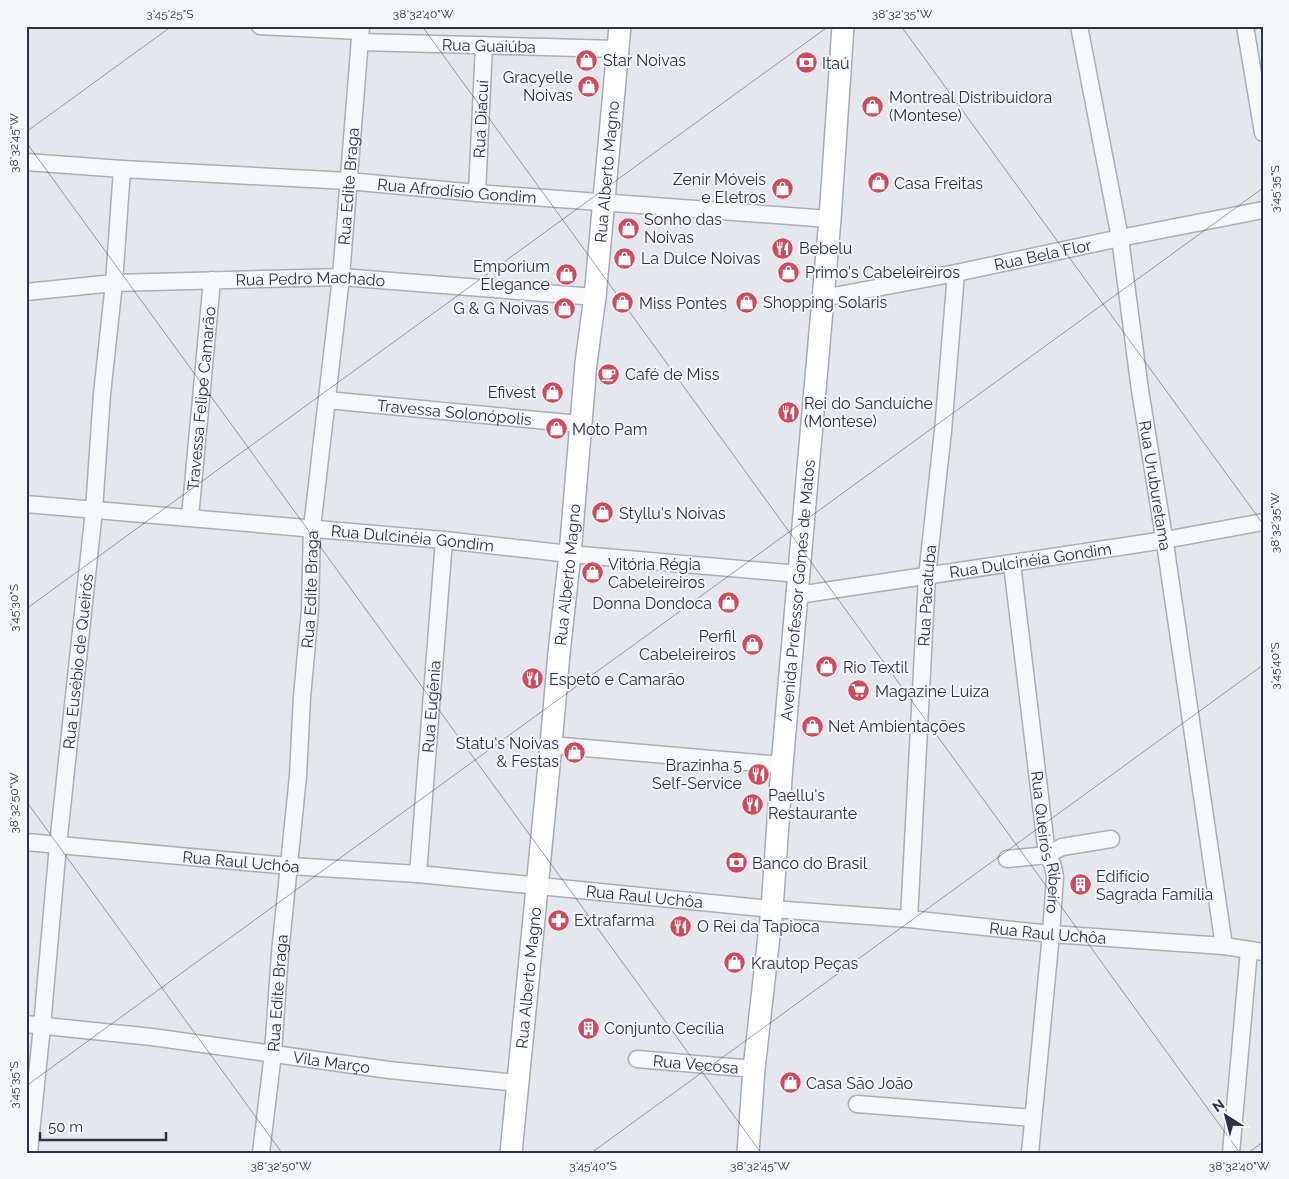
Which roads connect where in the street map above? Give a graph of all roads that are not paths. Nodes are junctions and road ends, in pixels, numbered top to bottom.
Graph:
1 (260, 26) edge
2 (620, 26) edge
3 (843, 26) edge
4 (1079, 26) edge
5 (1245, 26) edge
6 (360, 33) edge
7 (484, 45) junction
8 (617, 49) junction
9 (1263, 133) edge
10 (26, 162) edge
11 (122, 169) junction
12 (348, 181) junction
13 (477, 193) junction
14 (603, 203) junction
15 (1263, 210) edge
16 (830, 219) junction
17 (1120, 238) junction
18 (956, 273) junction
19 (341, 276) junction
20 (212, 280) junction
21 (114, 283) junction
22 (26, 292) edge
23 (595, 297) junction
24 (823, 298) junction
25 (327, 400) junction
26 (580, 424) junction
27 (26, 504) edge
28 (94, 510) junction
29 (190, 517) junction
30 (1263, 522) edge
31 (312, 528) junction
32 (444, 540) junction
33 (1165, 540) junction
34 (570, 554) junction
35 (1012, 564) junction
36 (799, 574) junction
37 (928, 576) junction
38 (798, 595) junction
39 (552, 745) junction
40 (782, 765) junction
41 (1111, 839) dead end
42 (26, 842) edge
43 (58, 845) junction
44 (1047, 855) junction
45 (1007, 859) dead end
46 (290, 866) junction
47 (418, 874) junction
48 (538, 886) junction
49 (772, 909) junction
50 (909, 919) junction
51 (1051, 934) junction
52 (1224, 946) junction
53 (1256, 951) edge
54 (34, 1025) edge
55 (273, 1053) junction
56 (637, 1059) dead end
57 (754, 1069) junction
58 (518, 1083) junction
59 (857, 1104) dead end
60 (1032, 1118) junction
61 (29, 1153) edge
62 (261, 1153) edge
63 (511, 1153) edge
64 (748, 1153) edge
65 (1030, 1153) edge
66 (1231, 1153) edge

1 - 6 street, Rua Guaiúba
2 - 8 main road, Rua Alberto Magno
3 - 16 main road, Avenida Professor Gomes de Matos
4 - 17 street, Rua Uruburetama
5 - 9 street
6 - 7 street, Rua Guaiúba
6 - 12 street, Rua Edite Braga
7 - 8 street, Rua Guaiúba
7 - 13 street, Rua Diacuí
8 - 14 main road, Rua Alberto Magno
10 - 11 street, Rua Afrodísio Gondim
11 - 12 street, Rua Afrodísio Gondim
11 - 21 street, Rua Eusébio de Queirós
12 - 13 street, Rua Afrodísio Gondim
12 - 19 street, Rua Edite Braga
13 - 14 street, Rua Afrodísio Gondim
14 - 16 street, Rua Afrodísio Gondim
14 - 23 main road, Rua Alberto Magno
15 - 17 street, Rua Bela Flor
16 - 24 main road, Avenida Professor Gomes de Matos
17 - 18 street, Rua Bela Flor
17 - 33 street, Rua Uruburetama
18 - 24 street, Rua Bela Flor
18 - 37 street, Rua Pacatuba
19 - 20 street, Rua Pedro Machado
19 - 23 street, Rua Pedro Machado
19 - 25 street, Rua Edite Braga
20 - 21 street, Rua Pedro Machado
20 - 29 street, Travessa Felipe Camarão
21 - 22 street, Rua Pedro Machado
21 - 28 street, Rua Eusébio de Queirós
23 - 26 main road, Rua Alberto Magno
24 - 36 main road, Avenida Professor Gomes de Matos
25 - 26 street, Travessa Solonópolis
25 - 31 street, Rua Edite Braga
26 - 34 main road, Rua Alberto Magno
27 - 28 street, Rua Dulcinéia Gondim
28 - 29 street, Rua Dulcinéia Gondim
28 - 43 street, Rua Eusébio de Queirós
29 - 31 street, Rua Dulcinéia Gondim
30 - 33 street, Rua Dulcinéia Gondim
31 - 32 street, Rua Dulcinéia Gondim
31 - 46 street, Rua Edite Braga
32 - 34 street, Rua Dulcinéia Gondim
32 - 47 street, Rua Eugênia
33 - 35 street, Rua Dulcinéia Gondim
33 - 52 street, Rua Uruburetama
34 - 36 street, Rua Dulcinéia Gondim
34 - 39 main road, Rua Alberto Magno
35 - 37 street, Rua Dulcinéia Gondim
35 - 44 street, Rua Queirós Ribeiro
36 - 38 main road, Avenida Professor Gomes de Matos
37 - 38 street, Rua Dulcinéia Gondim
37 - 50 street, Rua Pacatuba
38 - 40 main road, Avenida Professor Gomes de Matos
39 - 40 street
39 - 48 main road, Rua Alberto Magno
40 - 49 main road, Avenida Professor Gomes de Matos
41 - 44 street
42 - 43 street, Rua Raul Uchôa
43 - 46 street, Rua Raul Uchôa
43 - 54 street, Rua Eusébio de Queirós
44 - 45 street
44 - 51 street, Rua Queirós Ribeiro
46 - 47 street, Rua Raul Uchôa
46 - 55 street, Rua Edite Braga
47 - 48 street, Rua Raul Uchôa
48 - 49 street, Rua Raul Uchôa
48 - 58 main road, Rua Alberto Magno
49 - 50 street, Rua Raul Uchôa
49 - 57 main road, Avenida Professor Gomes de Matos
50 - 51 street, Rua Raul Uchôa
51 - 52 street, Rua Raul Uchôa
51 - 60 street, Rua Queirós Ribeiro
52 - 53 street, Rua Raul Uchôa
53 - 66 street
54 - 55 street, Vila Março
54 - 61 street, Rua Eusébio de Queirós
55 - 58 street, Vila Março
55 - 62 street, Rua Edite Braga
56 - 57 street, Rua Vecosa
57 - 64 main road, Avenida Professor Gomes de Matos
58 - 63 main road, Rua Alberto Magno
59 - 60 street
60 - 65 street, Rua Queirós Ribeiro

